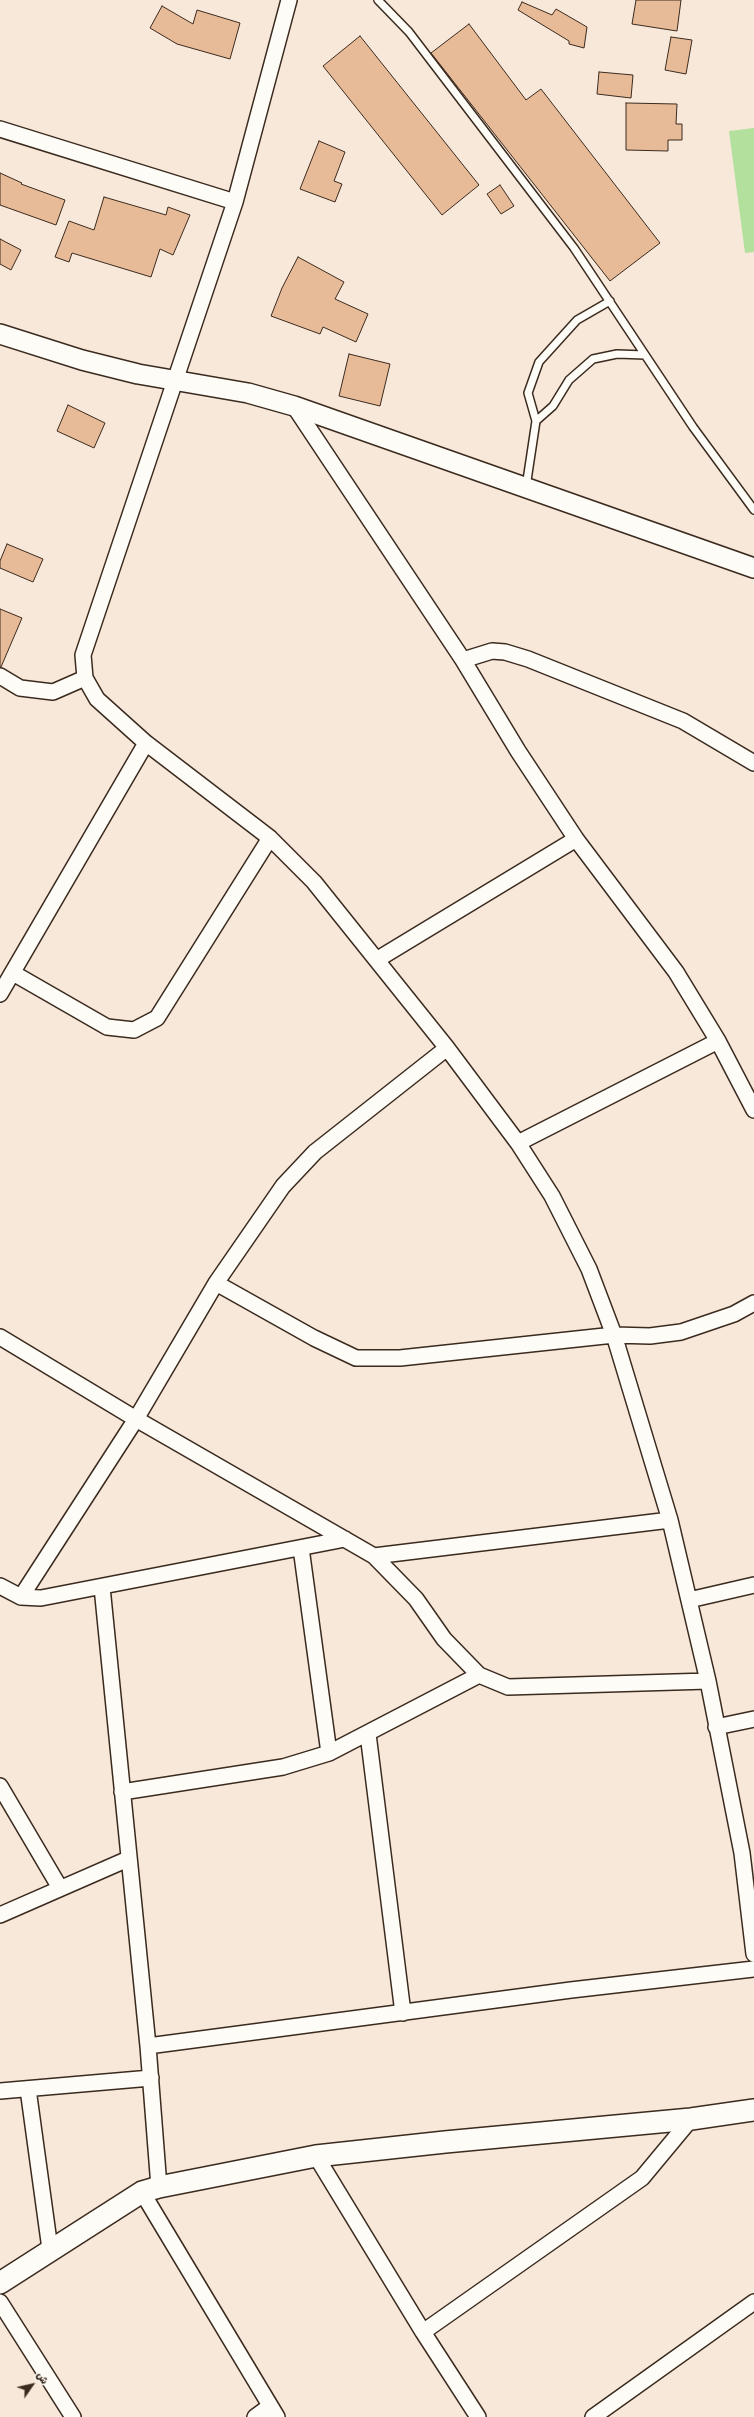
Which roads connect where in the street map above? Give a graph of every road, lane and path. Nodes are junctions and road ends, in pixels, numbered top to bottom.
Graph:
1 (289, 0) edge
2 (378, 0) edge
3 (0, 129) edge
4 (235, 202) junction
5 (610, 301) junction
6 (0, 334) edge
7 (645, 355) junction
8 (174, 382) junction
9 (294, 406) junction
10 (536, 421) junction
11 (526, 489) junction
12 (754, 510) edge
13 (754, 568) edge
14 (463, 660) junction
15 (0, 676) edge
16 (85, 678) junction
17 (146, 743) junction
18 (754, 762) edge
19 (270, 838) junction
20 (576, 839) junction
21 (378, 959) junction
22 (13, 973) junction
23 (0, 994) edge
24 (718, 1041) junction
25 (447, 1048) junction
26 (754, 1110) edge
27 (518, 1143) junction
28 (216, 1283) junction
29 (754, 1303) edge
30 (614, 1335) junction
31 (0, 1337) edge
32 (136, 1419) junction
33 (670, 1520) junction
34 (345, 1539) junction
35 (300, 1548) junction
36 (374, 1556) junction
37 (754, 1585) edge
38 (0, 1586) edge
39 (102, 1587) junction
40 (21, 1597) junction
41 (688, 1600) junction
42 (479, 1675) junction
43 (708, 1681) junction
44 (754, 1719) edge
45 (716, 1727) junction
46 (368, 1734) junction
47 (329, 1753) junction
48 (0, 1786) edge
49 (122, 1792) junction
50 (748, 1853) edge
51 (128, 1859) junction
52 (60, 1888) junction
53 (0, 1915) edge
54 (754, 1954) edge
55 (754, 1969) edge
56 (403, 2013) junction
57 (148, 2046) junction
58 (151, 2078) junction
59 (28, 2089) junction
60 (0, 2091) edge
61 (754, 2110) edge
62 (691, 2119) junction
63 (316, 2156) junction
64 (150, 2189) junction
65 (50, 2249) junction
66 (0, 2282) edge
67 (0, 2302) edge
68 (754, 2302) edge
69 (423, 2332) junction
70 (273, 2412) edge
71 (73, 2417) edge
72 (255, 2417) edge
73 (478, 2417) edge
74 (593, 2417) edge

1 - 4 street
2 - 5 lane
3 - 4 street
4 - 8 street
5 - 7 lane
5 - 10 lane
6 - 8 street
7 - 10 lane
7 - 12 lane
8 - 9 street
8 - 16 street
9 - 11 street
9 - 14 street
10 - 11 lane
11 - 13 street
14 - 18 street
14 - 20 street
15 - 16 street
16 - 17 street
17 - 19 street
17 - 22 street
19 - 21 street
19 - 22 street
20 - 21 street
20 - 24 street
21 - 25 street
22 - 23 street
24 - 26 street
24 - 27 street
25 - 27 street
25 - 28 street
27 - 30 street
28 - 30 street
28 - 32 street
29 - 30 street
30 - 33 street
31 - 32 street
32 - 34 street
32 - 40 street
33 - 36 street
33 - 41 street
34 - 35 street
34 - 36 street
35 - 39 street
35 - 47 street
36 - 42 street
37 - 41 street
38 - 40 street
39 - 40 street
39 - 49 street
41 - 43 street
42 - 43 street
42 - 46 street
43 - 45 street
44 - 45 street
45 - 50 street
46 - 47 street
46 - 56 street
47 - 49 street
48 - 52 street
49 - 51 street
50 - 54 street
51 - 52 street
51 - 57 street
52 - 53 street
55 - 56 street
56 - 57 street
57 - 58 street
58 - 59 street
58 - 64 street
59 - 60 street
59 - 65 street
61 - 62 main road
62 - 63 main road
62 - 69 street
63 - 64 main road
63 - 69 street
64 - 65 main road
64 - 70 street
65 - 66 main road
67 - 71 street
68 - 74 street
69 - 73 street
70 - 72 street

